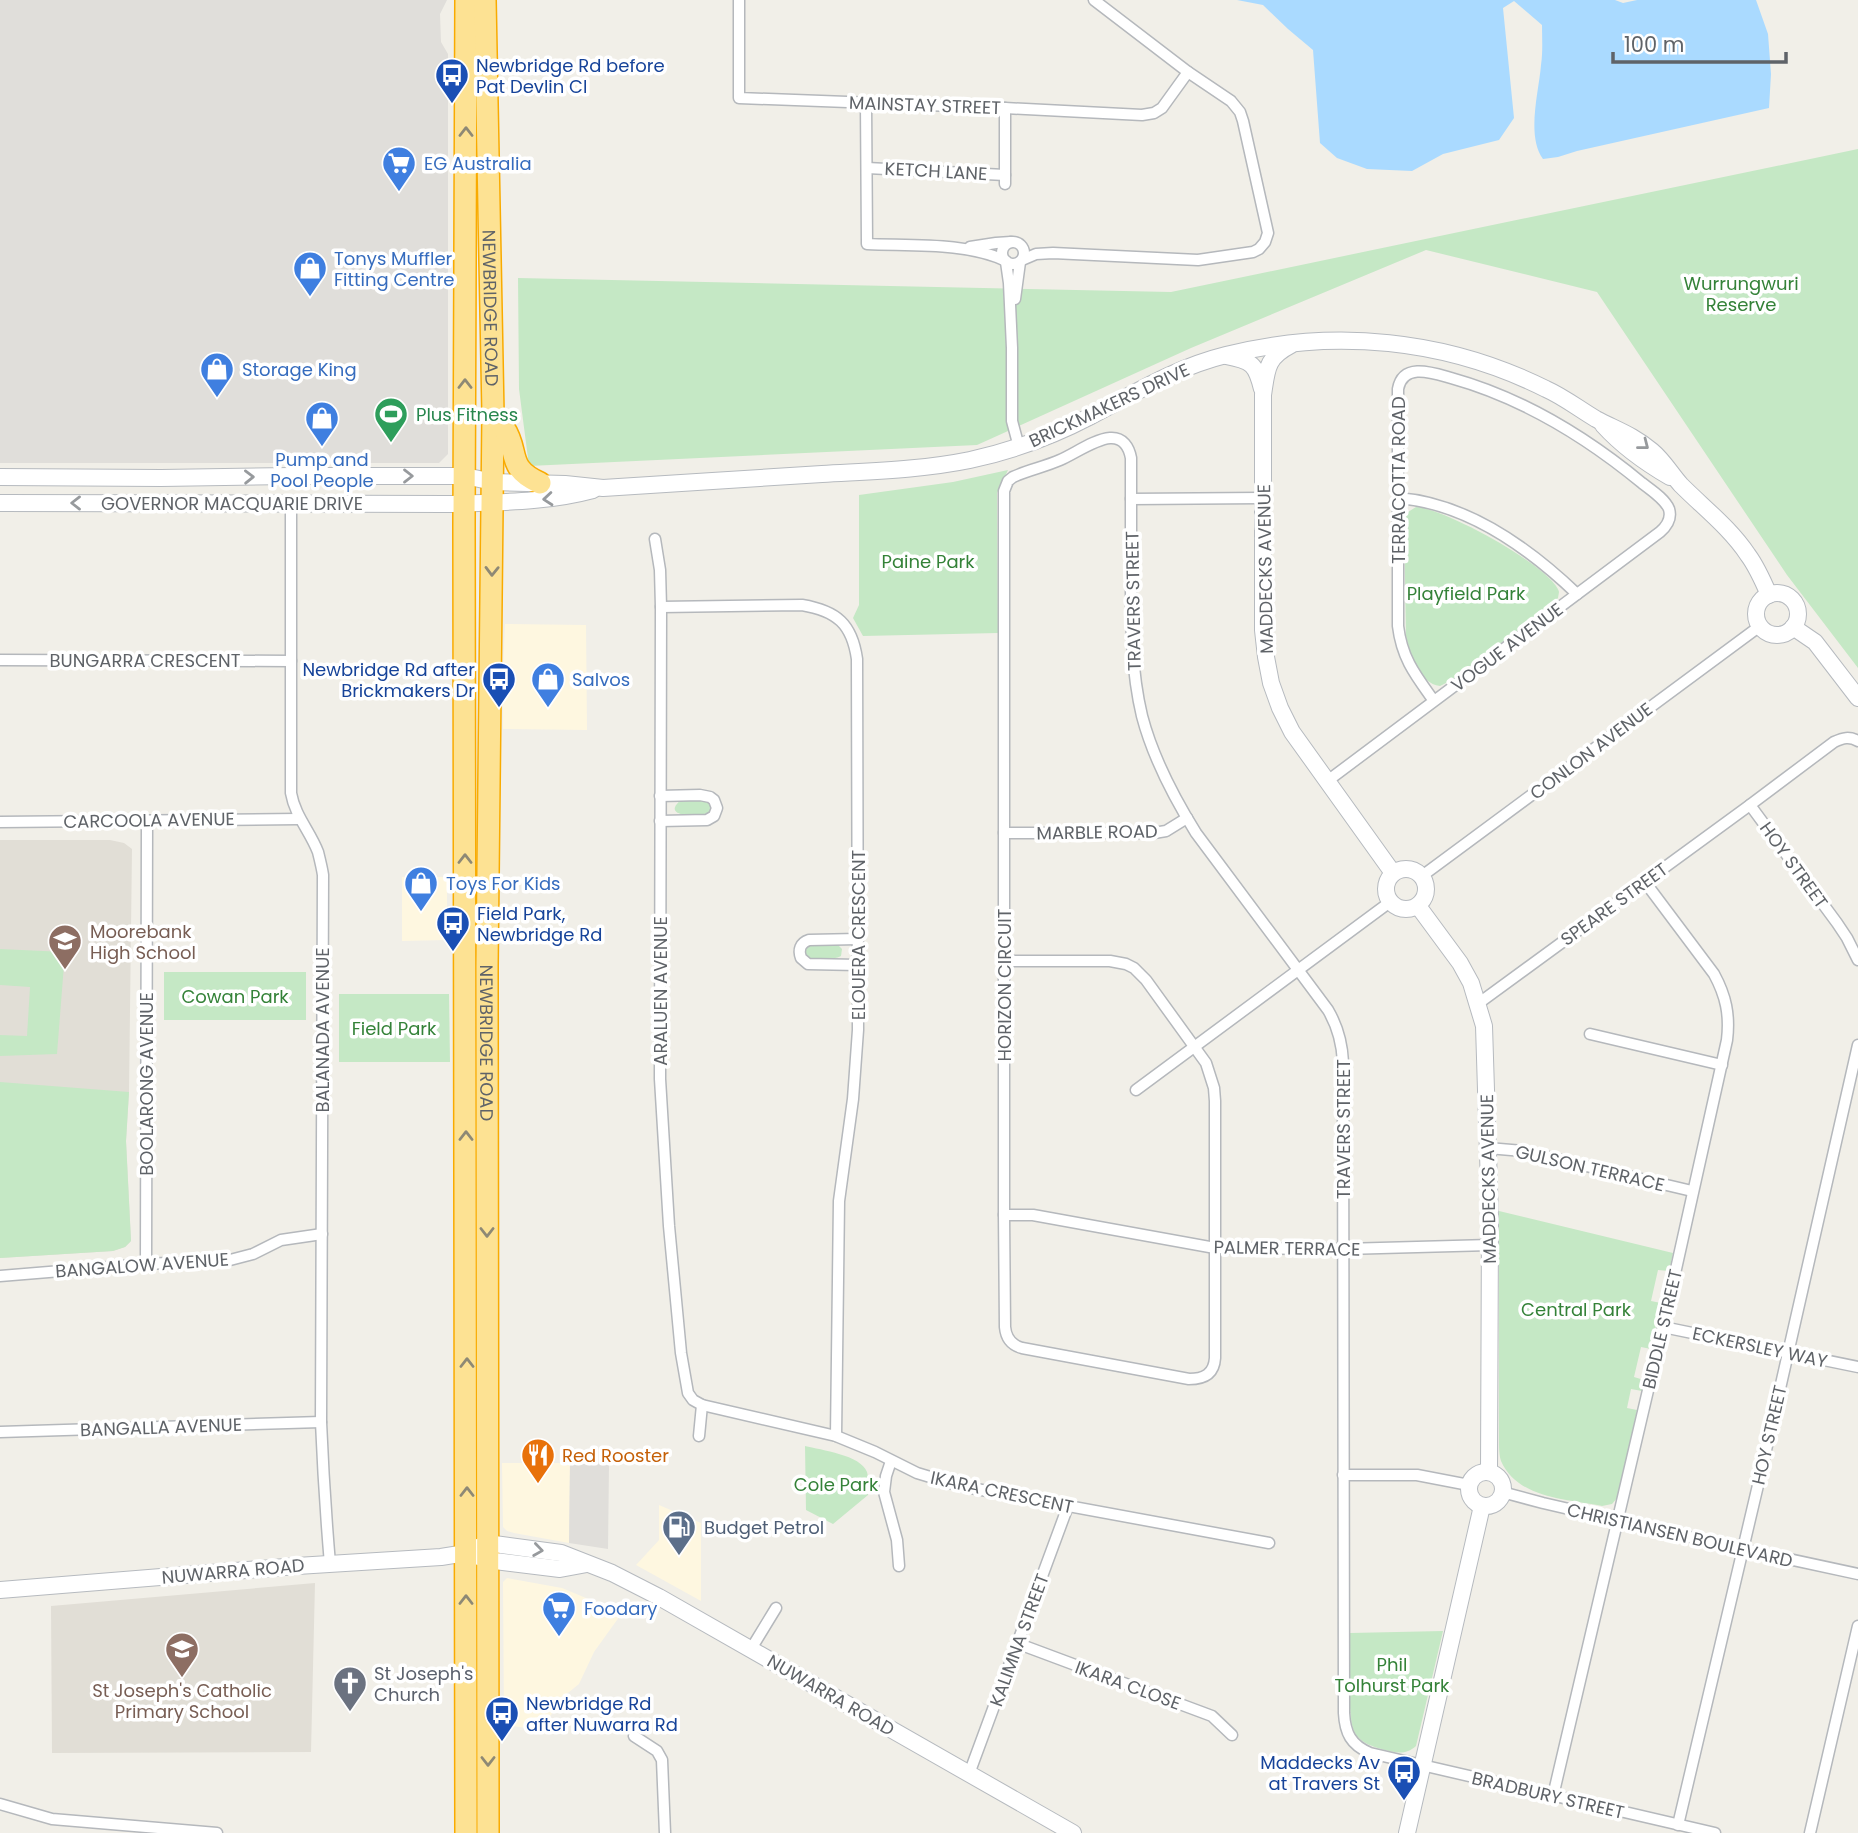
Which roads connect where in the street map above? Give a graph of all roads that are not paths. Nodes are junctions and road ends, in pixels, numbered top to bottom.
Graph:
1 (466, 0) edge
2 (485, 0) edge
3 (739, 0) edge
4 (1094, 0) edge
5 (1188, 72) junction
6 (866, 103) junction
7 (1005, 108) junction
8 (867, 168) junction
9 (1016, 244) junction
10 (964, 248) junction
11 (1054, 253) junction
12 (1006, 263) junction
13 (1021, 263) junction
14 (1296, 342) junction
15 (1012, 348) junction
16 (1224, 355) junction
17 (1263, 395) junction
18 (493, 415) junction
19 (1019, 447) junction
20 (465, 476) junction
21 (0, 477) edge
22 (540, 483) junction
23 (603, 488) junction
24 (493, 492) junction
25 (1262, 498) junction
26 (1398, 498) junction
27 (1132, 499) junction
28 (0, 503) edge
29 (291, 503) junction
30 (464, 503) junction
31 (1666, 503) joint
32 (655, 539) dead end
33 (1577, 594) junction
34 (1769, 595) junction
35 (661, 607) junction
36 (1760, 625) junction
37 (1793, 627) junction
38 (0, 660) edge
39 (291, 661) junction
40 (1858, 698) edge
41 (1434, 701) junction
42 (1855, 739) edge
43 (1326, 782) junction
44 (660, 796) junction
45 (1749, 805) junction
46 (1187, 818) junction
47 (299, 819) junction
48 (147, 821) junction
49 (660, 821) junction
50 (0, 822) edge
51 (1004, 833) junction
52 (1393, 873) junction
53 (1422, 876) junction
54 (1645, 882) junction
55 (1390, 902) junction
56 (1418, 906) junction
57 (858, 939) junction
58 (1858, 960) edge
59 (1004, 961) junction
60 (858, 965) junction
61 (1297, 970) junction
62 (1479, 1003) junction
63 (1590, 1034) dead end
64 (1858, 1045) edge
65 (1195, 1046) junction
66 (1722, 1065) junction
67 (1136, 1090) dead end
68 (1488, 1148) junction
69 (1692, 1191) junction
70 (1004, 1215) junction
71 (322, 1234) junction
72 (1490, 1245) junction
73 (1215, 1248) junction
74 (1344, 1249) junction
75 (146, 1264) junction
76 (0, 1276) edge
77 (1663, 1327) junction
78 (1788, 1354) junction
79 (1858, 1367) edge
80 (702, 1405) junction
81 (321, 1422) junction
82 (0, 1432) edge
83 (699, 1436) dead end
84 (836, 1436) junction
85 (891, 1461) junction
86 (1489, 1472) junction
87 (1343, 1475) junction
88 (1469, 1485) junction
89 (1502, 1492) junction
90 (1068, 1506) junction
91 (1482, 1506) junction
92 (1618, 1520) junction
93 (1269, 1543) dead end
94 (1742, 1549) junction
95 (487, 1552) junction
96 (466, 1553) junction
97 (330, 1564) junction
98 (899, 1566) dead end
99 (1858, 1574) edge
100 (0, 1590) edge
101 (776, 1608) dead end
102 (1858, 1626) edge
103 (1018, 1644) junction
104 (751, 1649) junction
105 (1232, 1735) dead end
106 (634, 1736) dead end
107 (1422, 1765) junction
108 (970, 1774) junction
109 (1553, 1796) junction
110 (0, 1804) edge
111 (1678, 1825) junction
112 (217, 1833) edge
113 (466, 1833) edge
114 (488, 1833) edge
115 (665, 1833) edge
116 (1073, 1833) edge
117 (1407, 1833) edge
118 (1715, 1833) edge
119 (1810, 1833) edge

20 -> 1 highway, NEWBRIDGE ROAD
2 - 18 highway, NEWBRIDGE ROAD
3 - 6 street, MAINSTAY STREET
4 - 5 street
5 - 7 street, MAINSTAY STREET
5 - 11 street
6 - 7 street, MAINSTAY STREET
6 - 8 street
7 - 8 street, KETCH LANE
8 - 10 street
9 - 10 street
9 - 11 street
9 - 12 street
9 - 13 street
10 - 12 street
11 - 13 street
12 - 13 street
12 - 15 street
13 - 15 street
14 - 16 street, BRICKMAKERS DRIVE
14 - 17 street, MADDECKS AVENUE
14 - 34 street, BRICKMAKERS DRIVE
15 - 19 street
16 - 17 street, MADDECKS AVENUE
16 - 19 street, BRICKMAKERS DRIVE
17 - 25 street, MADDECKS AVENUE
18 - 22 highway
18 - 24 highway, NEWBRIDGE ROAD
19 - 23 street, BRICKMAKERS DRIVE
21 -> 20 street, GOVERNOR MACQUARIE DRIVE
20 - 24 street, GOVERNOR MACQUARIE DRIVE
20 - 30 highway, NEWBRIDGE ROAD
22 - 23 street, BRICKMAKERS DRIVE
22 - 24 street, BRICKMAKERS DRIVE
23 -> 24 street, BRICKMAKERS DRIVE
24 - 30 street, BRICKMAKERS DRIVE
24 -> 95 highway, NEWBRIDGE ROAD
25 - 27 street
25 - 43 street, MADDECKS AVENUE
26 - 31 street, TERRACOTTA ROAD
26 - 33 street
26 - 41 street, TERRACOTTA ROAD
27 - 46 street, TRAVERS STREET
27 - 51 street, HORIZON CIRCUIT
29 -> 28 street, GOVERNOR MACQUARIE DRIVE
29 - 30 street, GOVERNOR MACQUARIE DRIVE
29 - 39 street, BALANADA AVENUE
96 -> 30 highway, NEWBRIDGE ROAD
31 - 33 street, VOGUE AVENUE
32 - 35 street, ARALUEN AVENUE
33 - 41 street, VOGUE AVENUE
34 - 36 street
34 - 37 street
35 - 44 street, ARALUEN AVENUE
35 - 57 street, ELOUERA CRESCENT
36 - 37 street
36 - 53 street, CONLON AVENUE
37 - 40 street
38 - 39 street, BUNGARRA CRESCENT
39 - 47 street, BALANADA AVENUE
41 - 43 street, VOGUE AVENUE
42 - 45 street, HOY STREET
43 - 52 street, MADDECKS AVENUE
44 - 49 street, ARALUEN AVENUE
44 - 49 street
45 - 54 street, SPEARE STREET
45 - 58 street, HOY STREET
46 - 51 street, MARBLE ROAD
46 - 61 street, TRAVERS STREET
47 - 48 street, CARCOOLA AVENUE
47 - 71 street, BALANADA AVENUE
48 - 50 street, CARCOOLA AVENUE
48 - 75 street, BOOLARONG AVENUE
49 - 80 street, ARALUEN AVENUE
51 - 59 street, HORIZON CIRCUIT
52 - 53 street
52 - 55 street
53 - 56 street
54 - 62 street, SPEARE STREET
54 - 66 street, BIDDLE STREET
55 - 56 street
55 - 61 street
56 - 62 street, MADDECKS AVENUE
57 - 60 street, ELOUERA CRESCENT
57 - 60 street
59 - 65 street
59 - 70 street, HORIZON CIRCUIT
60 - 84 street, ELOUERA CRESCENT
61 - 65 street
61 - 74 street, TRAVERS STREET
62 - 68 street, MADDECKS AVENUE
63 - 66 street
64 - 78 street, HOY STREET
65 - 67 street
65 - 73 street
66 - 69 street, BIDDLE STREET
68 - 69 street, GULSON TERRACE
68 - 72 street, MADDECKS AVENUE
69 - 77 street, BIDDLE STREET
70 - 73 street, PALMER TERRACE
70 - 73 street, HORIZON CIRCUIT
71 - 75 street, BANGALOW AVENUE
71 - 81 street, BALANADA AVENUE
72 - 74 street, PALMER TERRACE
72 - 86 street, MADDECKS AVENUE
73 - 74 street, PALMER TERRACE
74 - 87 street, TRAVERS STREET
75 - 76 street, BANGALOW AVENUE
77 - 78 street, ECKERSLEY WAY
77 - 92 street, BIDDLE STREET
78 - 79 street, ECKERSLEY WAY
78 - 94 street, HOY STREET
80 - 83 street
80 - 84 street, IKARA CRESCENT
81 - 82 street, BANGALLA AVENUE
81 - 97 street, BALANADA AVENUE
84 - 85 street, IKARA CRESCENT
85 - 90 street, IKARA CRESCENT
85 - 98 street
86 - 88 street
86 - 89 street
87 - 88 street
87 - 107 street, TRAVERS STREET
88 - 91 street
89 - 91 street
89 - 92 street, CHRISTIANSEN BOULEVARD
90 - 93 street, IKARA CRESCENT
90 - 103 street, KALIMNA STREET
91 - 107 street
92 - 94 street, CHRISTIANSEN BOULEVARD
92 - 109 street, BIDDLE STREET
94 - 99 street, CHRISTIANSEN BOULEVARD
94 - 111 street, HOY STREET
95 - 96 street, NUWARRA ROAD
95 - 104 street, NUWARRA ROAD
95 -> 114 highway, NEWBRIDGE ROAD
96 - 97 street, NUWARRA ROAD
113 -> 96 highway, NEWBRIDGE ROAD
97 - 100 street, NUWARRA ROAD
101 - 104 street
102 - 119 street
103 - 105 street, IKARA CLOSE
103 - 108 street, KALIMNA STREET
104 - 108 street, NUWARRA ROAD
106 - 115 street
107 - 109 street, BRADBURY STREET
107 - 117 street
108 - 116 street, NUWARRA ROAD
109 - 111 street, BRADBURY STREET
110 - 112 street
111 - 118 street, BRADBURY STREET

